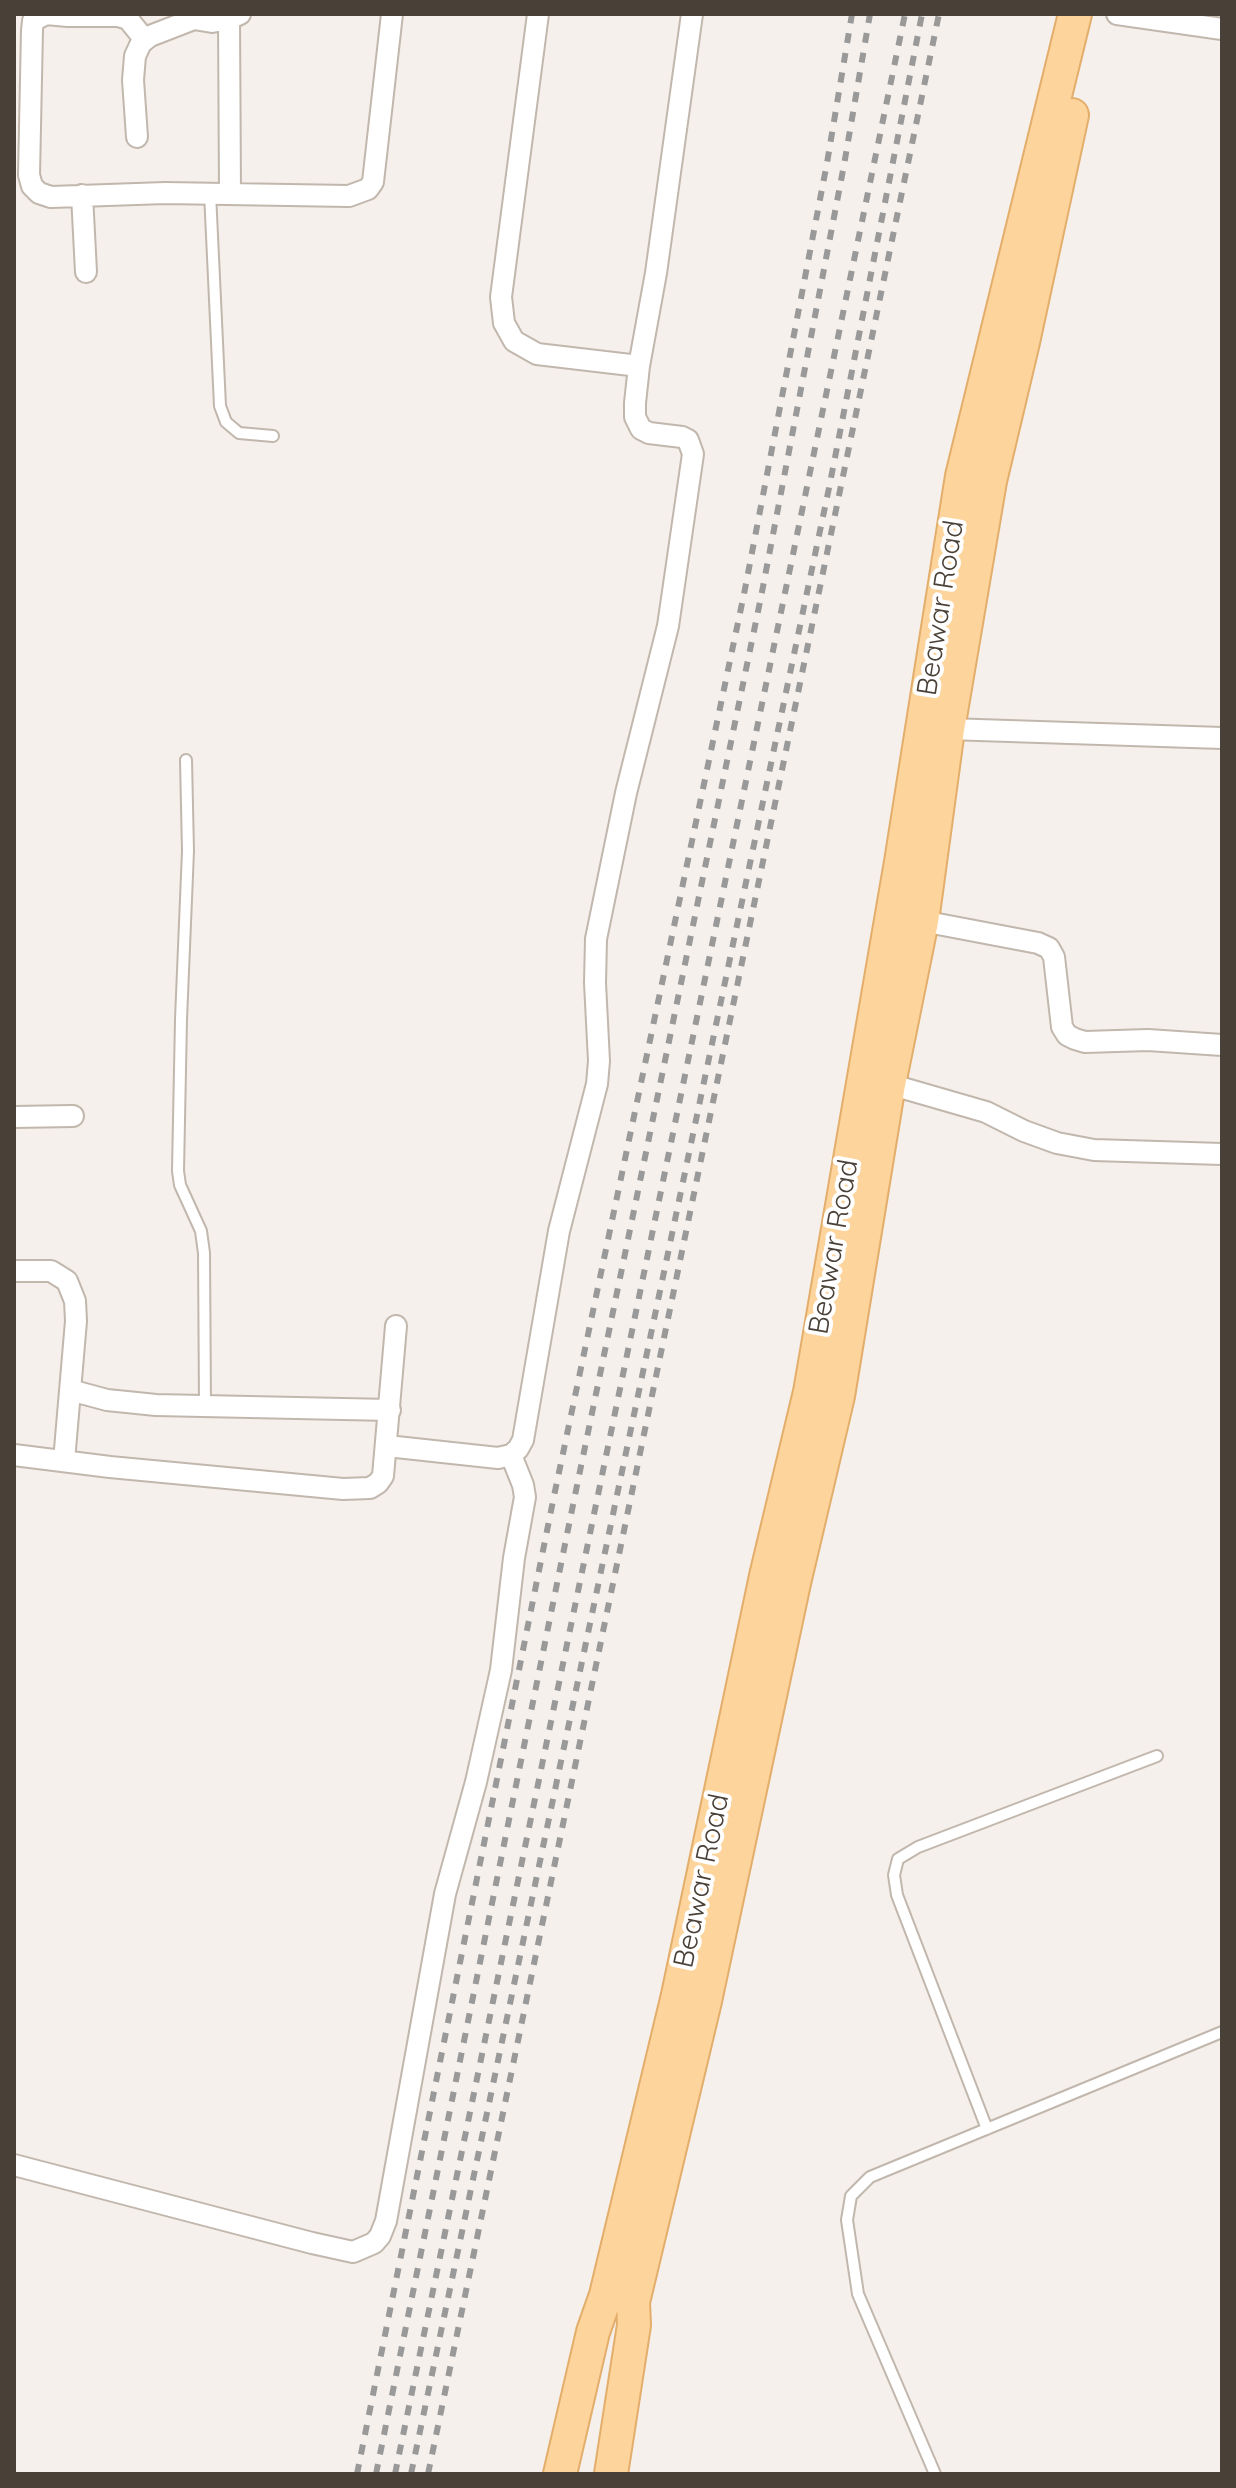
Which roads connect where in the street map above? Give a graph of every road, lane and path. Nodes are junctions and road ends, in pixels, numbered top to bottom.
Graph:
1 (392, 14) edge
2 (538, 14) edge
3 (692, 14) edge
4 (1075, 14) edge
5 (1094, 14) edge
6 (1117, 14) edge
7 (68, 15) edge
8 (194, 16) edge
9 (235, 17) edge
10 (1222, 29) edge
11 (145, 40) junction
12 (22, 135) edge
13 (137, 137) dead end
14 (220, 193) junction
15 (82, 195) junction
16 (86, 272) dead end
17 (639, 366) junction
18 (273, 436) dead end
19 (948, 729) junction
20 (1222, 738) edge
21 (186, 760) dead end
22 (922, 921) junction
23 (1222, 1045) edge
24 (889, 1084) junction
25 (73, 1116) dead end
26 (14, 1117) edge
27 (1222, 1154) edge
28 (14, 1271) edge
29 (396, 1326) dead end
30 (70, 1390) junction
31 (205, 1407) junction
32 (390, 1410) junction
33 (387, 1446) junction
34 (14, 1455) edge
35 (511, 1455) junction
36 (64, 1461) junction
37 (1157, 1756) dead end
38 (1222, 2032) edge
39 (987, 2129) junction
40 (14, 2165) edge
41 (560, 2474) edge
42 (611, 2474) edge
43 (935, 2474) edge

1 - 14 street
2 - 17 street
3 - 17 street
4 - 41 main road, Beawar Road
5 - 19 main road, Beawar Road
6 - 10 street
7 - 11 street
7 - 12 street
8 - 9 street
8 - 11 street
9 - 14 street
11 - 13 street
12 - 15 street
14 - 15 street
14 - 18 lane
15 - 16 street
17 - 35 street
19 - 20 street
19 - 22 main road, Beawar Road
21 - 31 lane
22 - 23 street
22 - 24 main road, Beawar Road
24 - 27 street
24 - 42 main road, Beawar Road
25 - 26 street
28 - 30 street
29 - 32 street
30 - 31 street
30 - 36 street
31 - 32 street
32 - 33 street
33 - 35 street
33 - 36 street
34 - 36 street
35 - 40 street
37 - 39 lane
38 - 39 lane
39 - 43 lane

